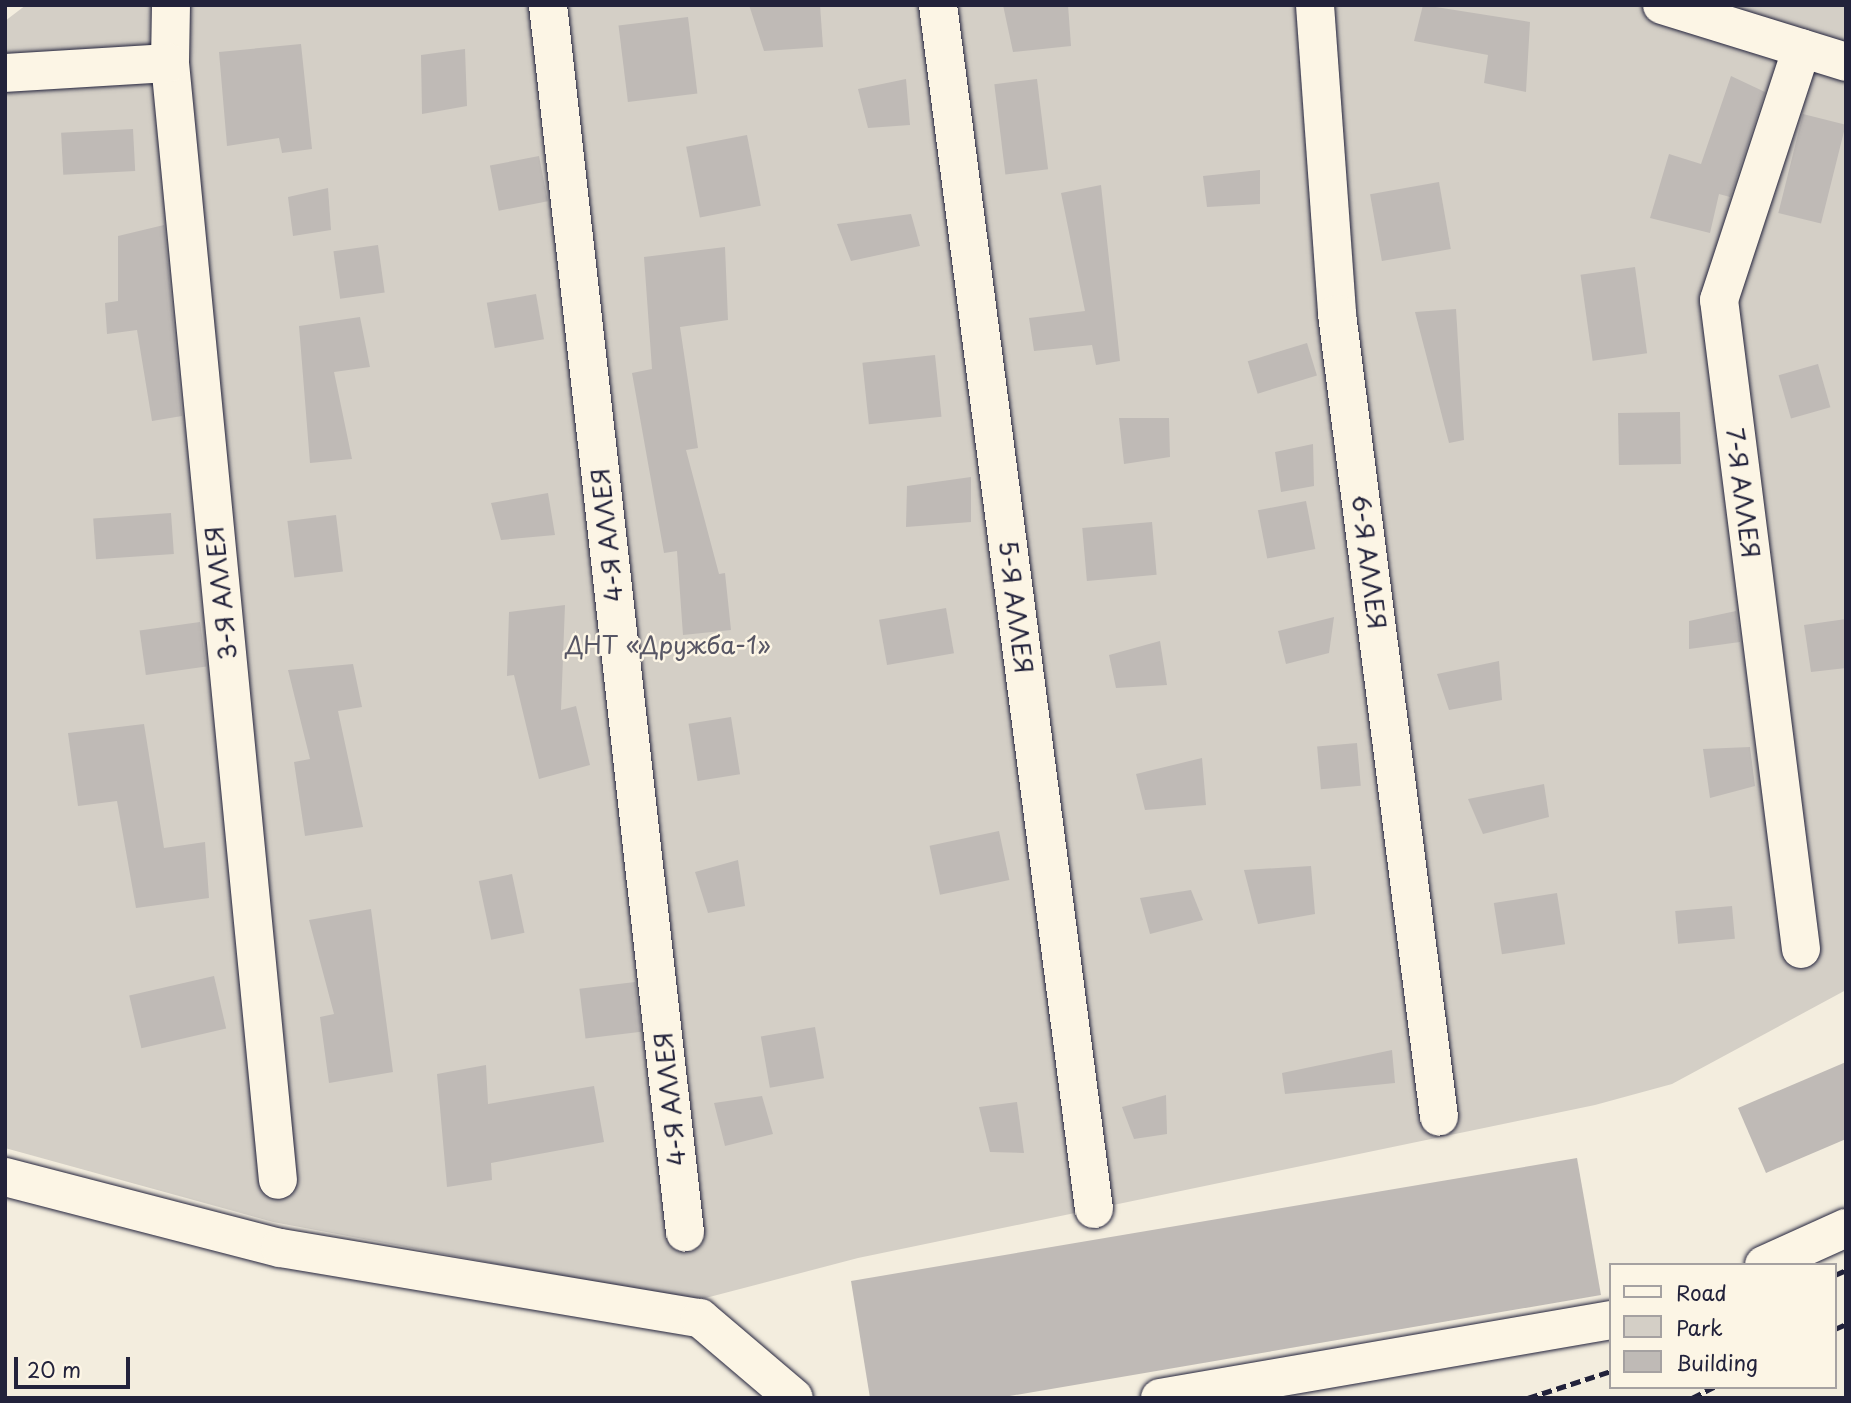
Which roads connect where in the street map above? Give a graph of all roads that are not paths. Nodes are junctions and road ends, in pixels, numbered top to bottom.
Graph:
1 (178, 5) edge
2 (548, 5) edge
3 (938, 5) edge
4 (1315, 5) edge
5 (1662, 5) edge
6 (172, 6) edge
7 (1802, 48) junction
8 (1846, 62) edge
9 (170, 63) junction
10 (5, 73) edge
11 (1801, 949) dead end
12 (1439, 1116) dead end
13 (5, 1177) edge
14 (278, 1180) dead end
15 (1094, 1209) dead end
16 (1846, 1228) edge
17 (685, 1232) dead end
18 (1768, 1263) edge
19 (1610, 1320) edge
20 (794, 1398) edge
21 (1160, 1398) edge

1 - 6 lane
2 - 17 lane, 4-Я АЛЛЕЯ
3 - 15 lane, 5-Я АЛЛЕЯ
4 - 12 lane, 6-Я АЛЛЕЯ
5 - 7 lane
6 - 9 lane, 3-Я АЛЛЕЯ
7 - 8 lane
7 - 11 lane, 7-Я АЛЛЕЯ
9 - 10 lane
9 - 14 lane, 3-Я АЛЛЕЯ
13 - 20 lane
16 - 18 lane
19 - 21 lane

